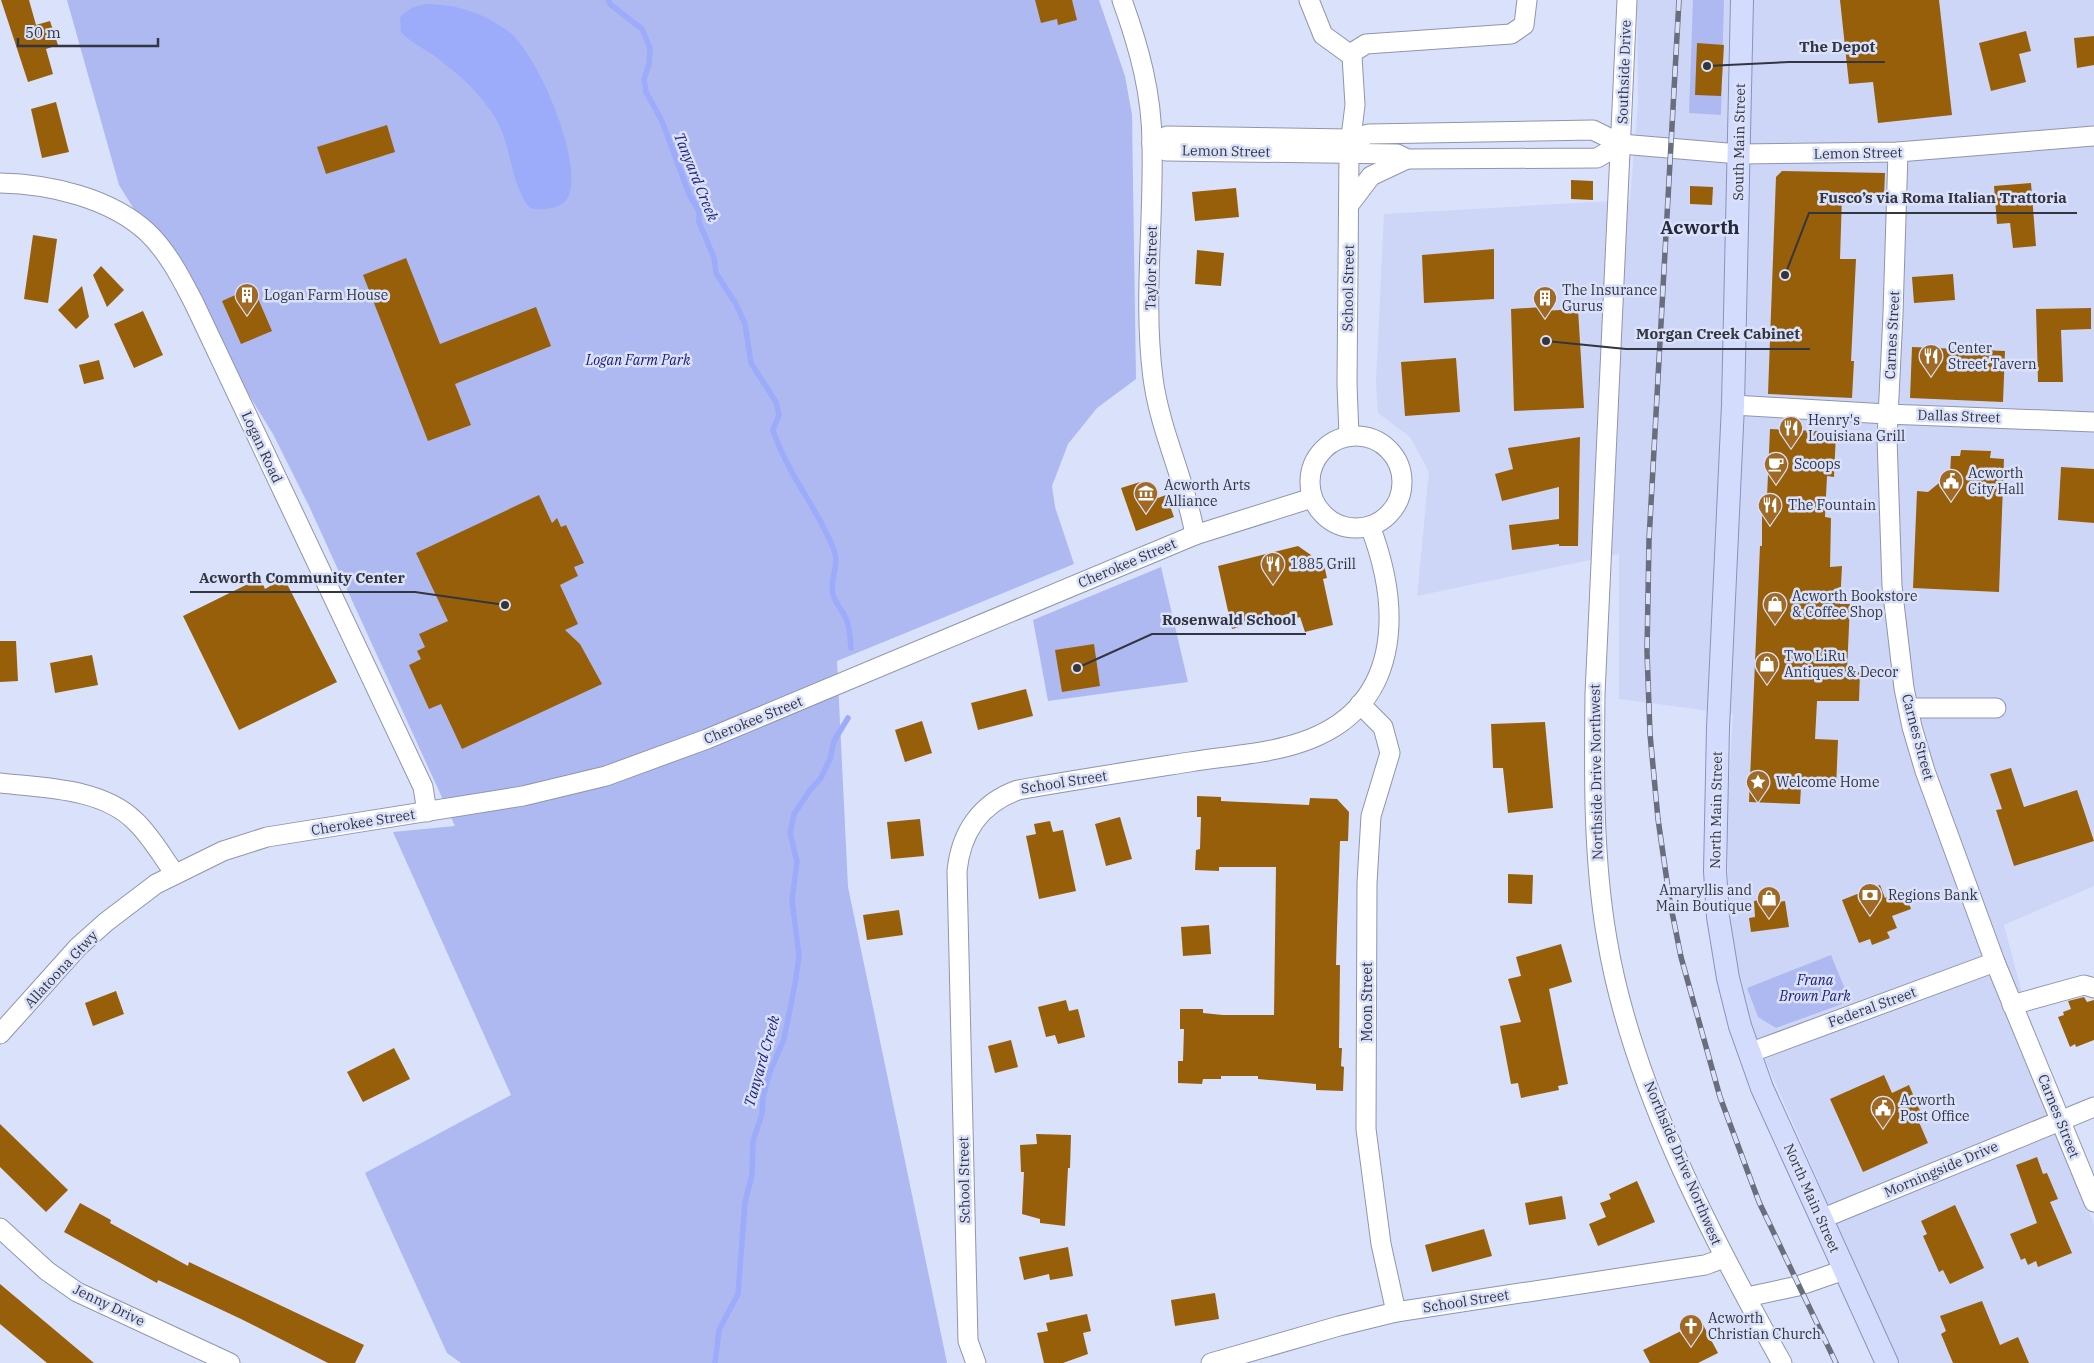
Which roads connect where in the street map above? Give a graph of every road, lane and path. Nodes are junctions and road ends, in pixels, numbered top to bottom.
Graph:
1 (1122, 0) edge
2 (1310, 0) edge
3 (1527, 0) edge
4 (1627, 0) edge
5 (1742, 0) edge
6 (1350, 54) junction
7 (2094, 136) edge
8 (1152, 143) junction
9 (1621, 144) junction
10 (1349, 146) junction
11 (1898, 152) junction
12 (1739, 154) junction
13 (1407, 158) junction
14 (0, 183) edge
15 (1349, 205) junction
16 (1733, 405) junction
17 (1887, 414) junction
18 (2094, 422) edge
19 (1349, 436) junction
20 (1312, 498) junction
21 (1370, 526) junction
22 (1195, 535) junction
23 (1360, 704) junction
24 (1908, 708) junction
25 (1996, 708) dead end
26 (0, 784) edge
27 (427, 812) junction
28 (174, 874) junction
29 (1995, 962) junction
30 (2094, 988) edge
31 (2012, 1005) junction
32 (0, 1034) edge
33 (1749, 1053) junction
34 (2094, 1107) edge
35 (2060, 1119) junction
36 (2094, 1202) edge
37 (1821, 1219) junction
38 (0, 1228) edge
39 (1724, 1258) junction
40 (1844, 1270) junction
41 (1747, 1297) junction
42 (1396, 1312) junction
43 (230, 1363) edge
44 (976, 1363) edge
45 (1211, 1363) edge
46 (1782, 1363) edge
47 (1887, 1363) edge

1 - 8 street, Taylor Street
2 - 6 street
3 - 6 street
4 - 9 street, Southside Drive
5 - 12 main road, South Main Street
6 - 10 street, School Street
7 - 11 street, Lemon Street
8 - 10 street, Lemon Street
8 - 22 street, Taylor Street
9 - 10 street, Lemon Street
9 - 12 street, Lemon Street
9 - 13 street, Lemon Street
9 - 39 street, Northside Drive Northwest
10 - 13 street, Lemon Street
10 - 15 street, School Street
11 - 12 street, Lemon Street
11 - 17 street, Carnes Street
12 - 16 main road, South Main Street
13 - 15 street
14 - 27 street, Logan Road
15 - 19 street, School Street
16 - 17 street, Dallas Street
16 - 33 main road, North Main Street
17 - 18 street, Dallas Street
17 - 24 street, Carnes Street
19 - 20 street
19 - 21 street
20 - 21 street
20 - 22 street, Cherokee Street
21 - 23 street, School Street
22 - 27 street, Cherokee Street
23 - 42 street, Moon Street
23 - 44 street, School Street
24 - 25 street
24 - 29 street, Carnes Street
26 - 28 street
27 - 28 street, Cherokee Street
28 - 32 street, Allatoona Gtwy
29 - 31 street, Carnes Street
29 - 33 street, Federal Street
30 - 31 street
31 - 35 street, Carnes Street
33 - 37 main road, North Main Street
34 - 35 street, Morningside Drive
35 - 36 street, Carnes Street
35 - 37 street, Morningside Drive
37 - 40 main road, North Main Street
38 - 43 street, Jenny Drive
39 - 41 street, Northside Drive Northwest
39 - 42 street, School Street
40 - 41 street
40 - 47 main road, North Main Street
41 - 46 street, Northside Drive Northwest
42 - 45 street, School Street

